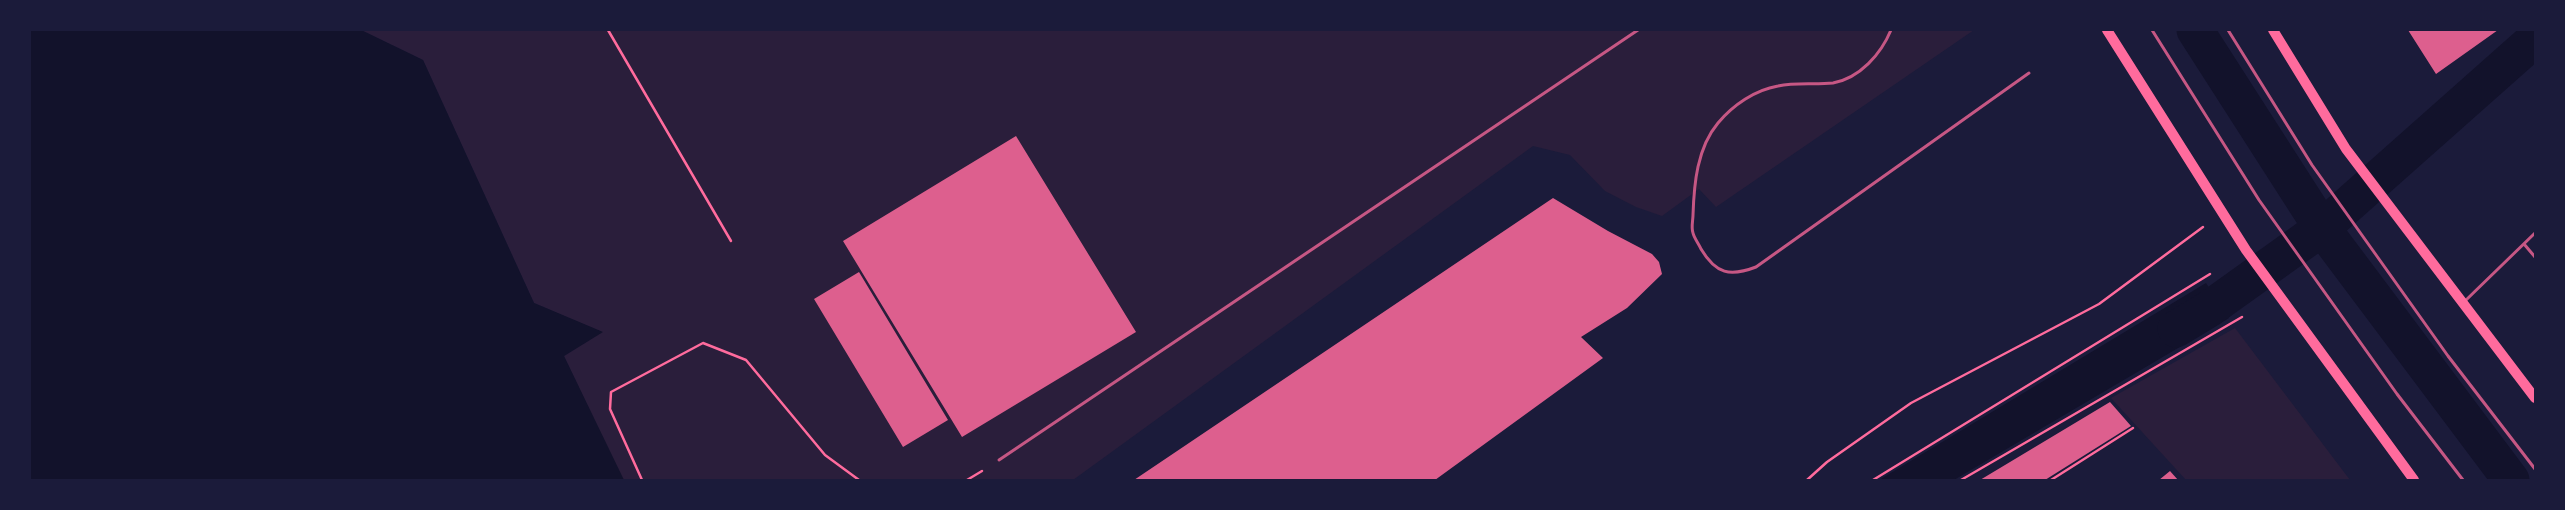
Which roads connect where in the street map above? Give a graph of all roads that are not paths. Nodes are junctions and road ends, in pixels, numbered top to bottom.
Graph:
1 (1638, 30) edge
2 (1891, 30) edge
3 (2107, 30) edge
4 (2152, 30) edge
5 (2228, 30) edge
6 (2273, 30) edge
7 (2029, 73) dead end
8 (2535, 233) edge
9 (2524, 244) junction
10 (2535, 257) edge
11 (2462, 304) junction
12 (2535, 398) edge
13 (999, 460) dead end
14 (2535, 469) edge
15 (2414, 480) edge
16 (2463, 480) edge

1 - 13 lane
2 - 7 lane
3 - 15 main road
4 - 16 lane
5 - 14 lane
6 - 11 main road
8 - 9 lane
9 - 10 lane
9 - 11 lane
11 - 12 main road

